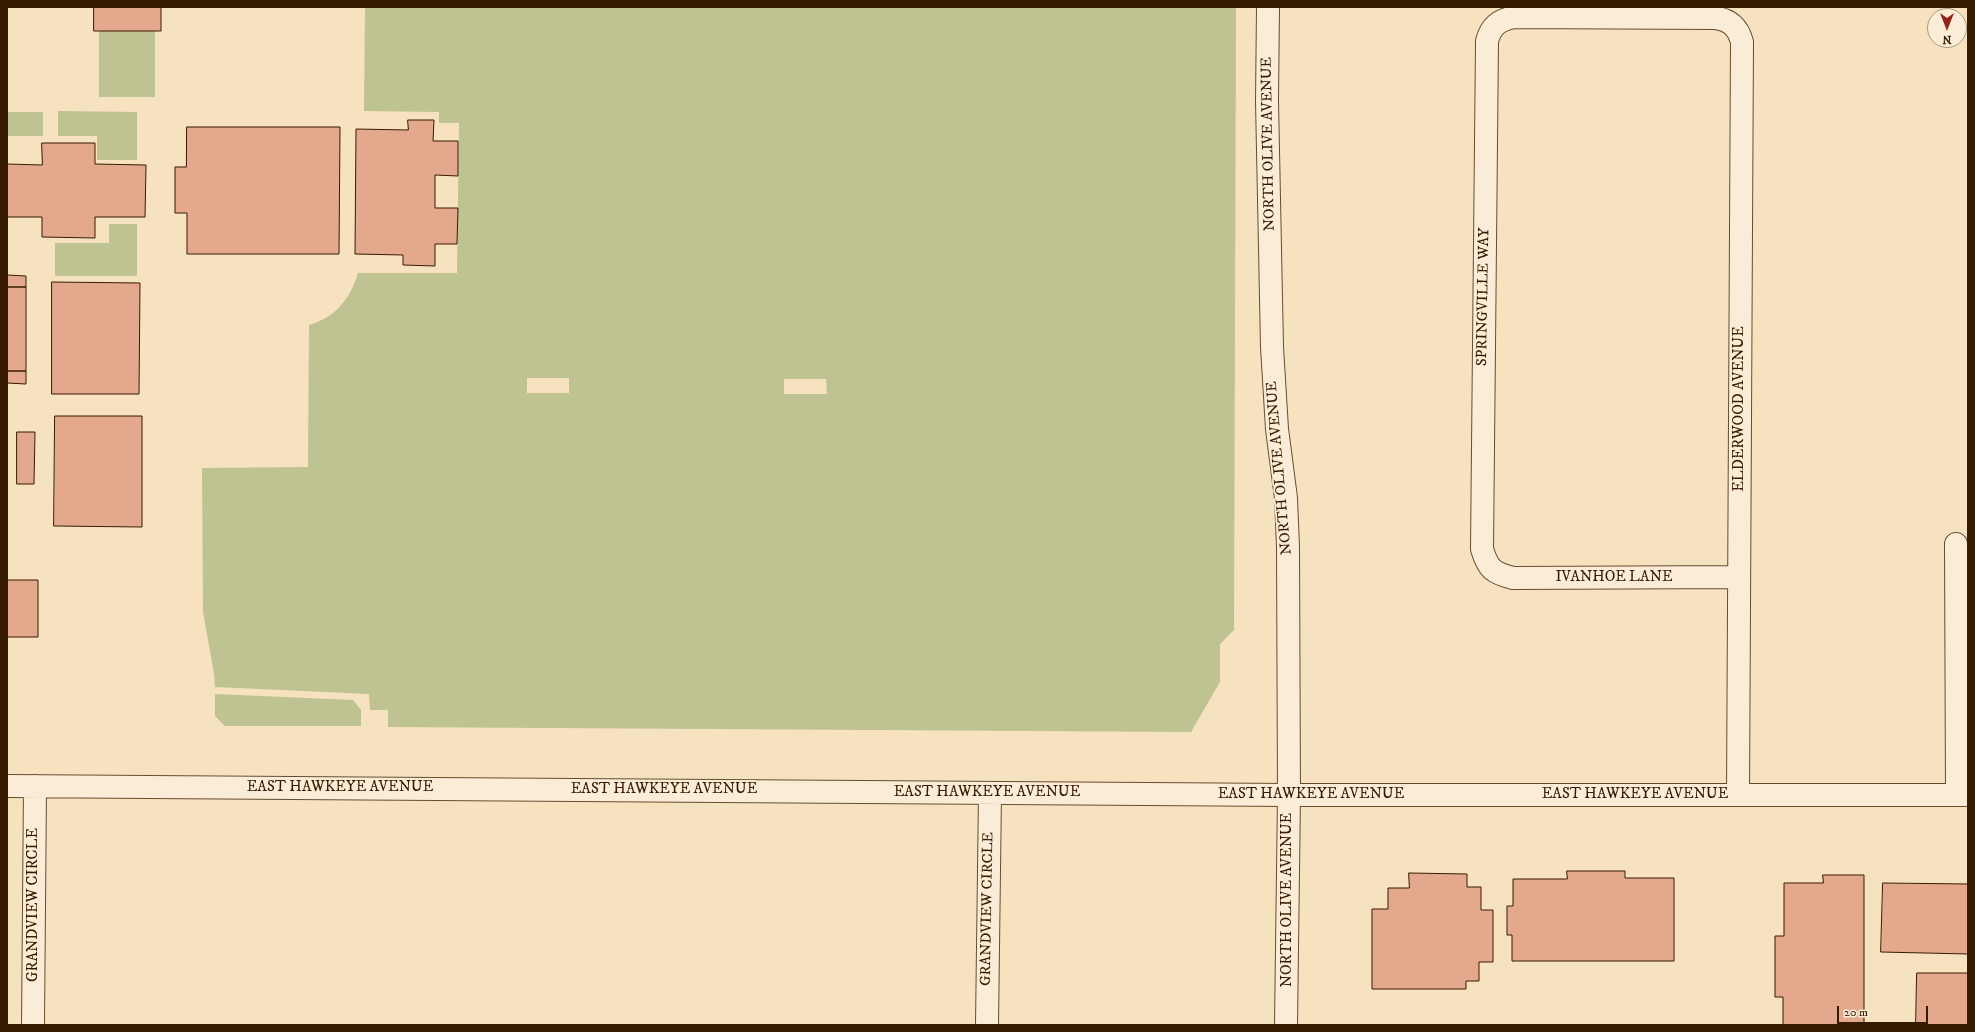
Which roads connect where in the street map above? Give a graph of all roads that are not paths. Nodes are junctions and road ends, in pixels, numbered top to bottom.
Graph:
1 (1268, 7) edge
2 (1495, 24) joint
3 (1956, 544) dead end
4 (1492, 570) joint
5 (1739, 577) junction
6 (7, 786) edge
7 (35, 786) junction
8 (990, 793) junction
9 (1963, 795) edge
10 (1289, 796) junction
11 (1738, 796) junction
12 (33, 1025) edge
13 (987, 1025) edge
14 (1286, 1025) edge

1 - 10 street, NORTH OLIVE AVENUE
2 - 4 street, SPRINGVILLE WAY
2 - 5 street, ELDERWOOD AVENUE
3 - 9 street
4 - 5 street, IVANHOE LANE
5 - 11 street, ELDERWOOD AVENUE
6 - 7 street, EAST HAWKEYE AVENUE
7 - 8 street, EAST HAWKEYE AVENUE
7 - 12 street, GRANDVIEW CIRCLE
8 - 10 street, EAST HAWKEYE AVENUE
8 - 13 street, GRANDVIEW CIRCLE
9 - 11 street, EAST HAWKEYE AVENUE
10 - 11 street, EAST HAWKEYE AVENUE
10 - 14 street, NORTH OLIVE AVENUE

